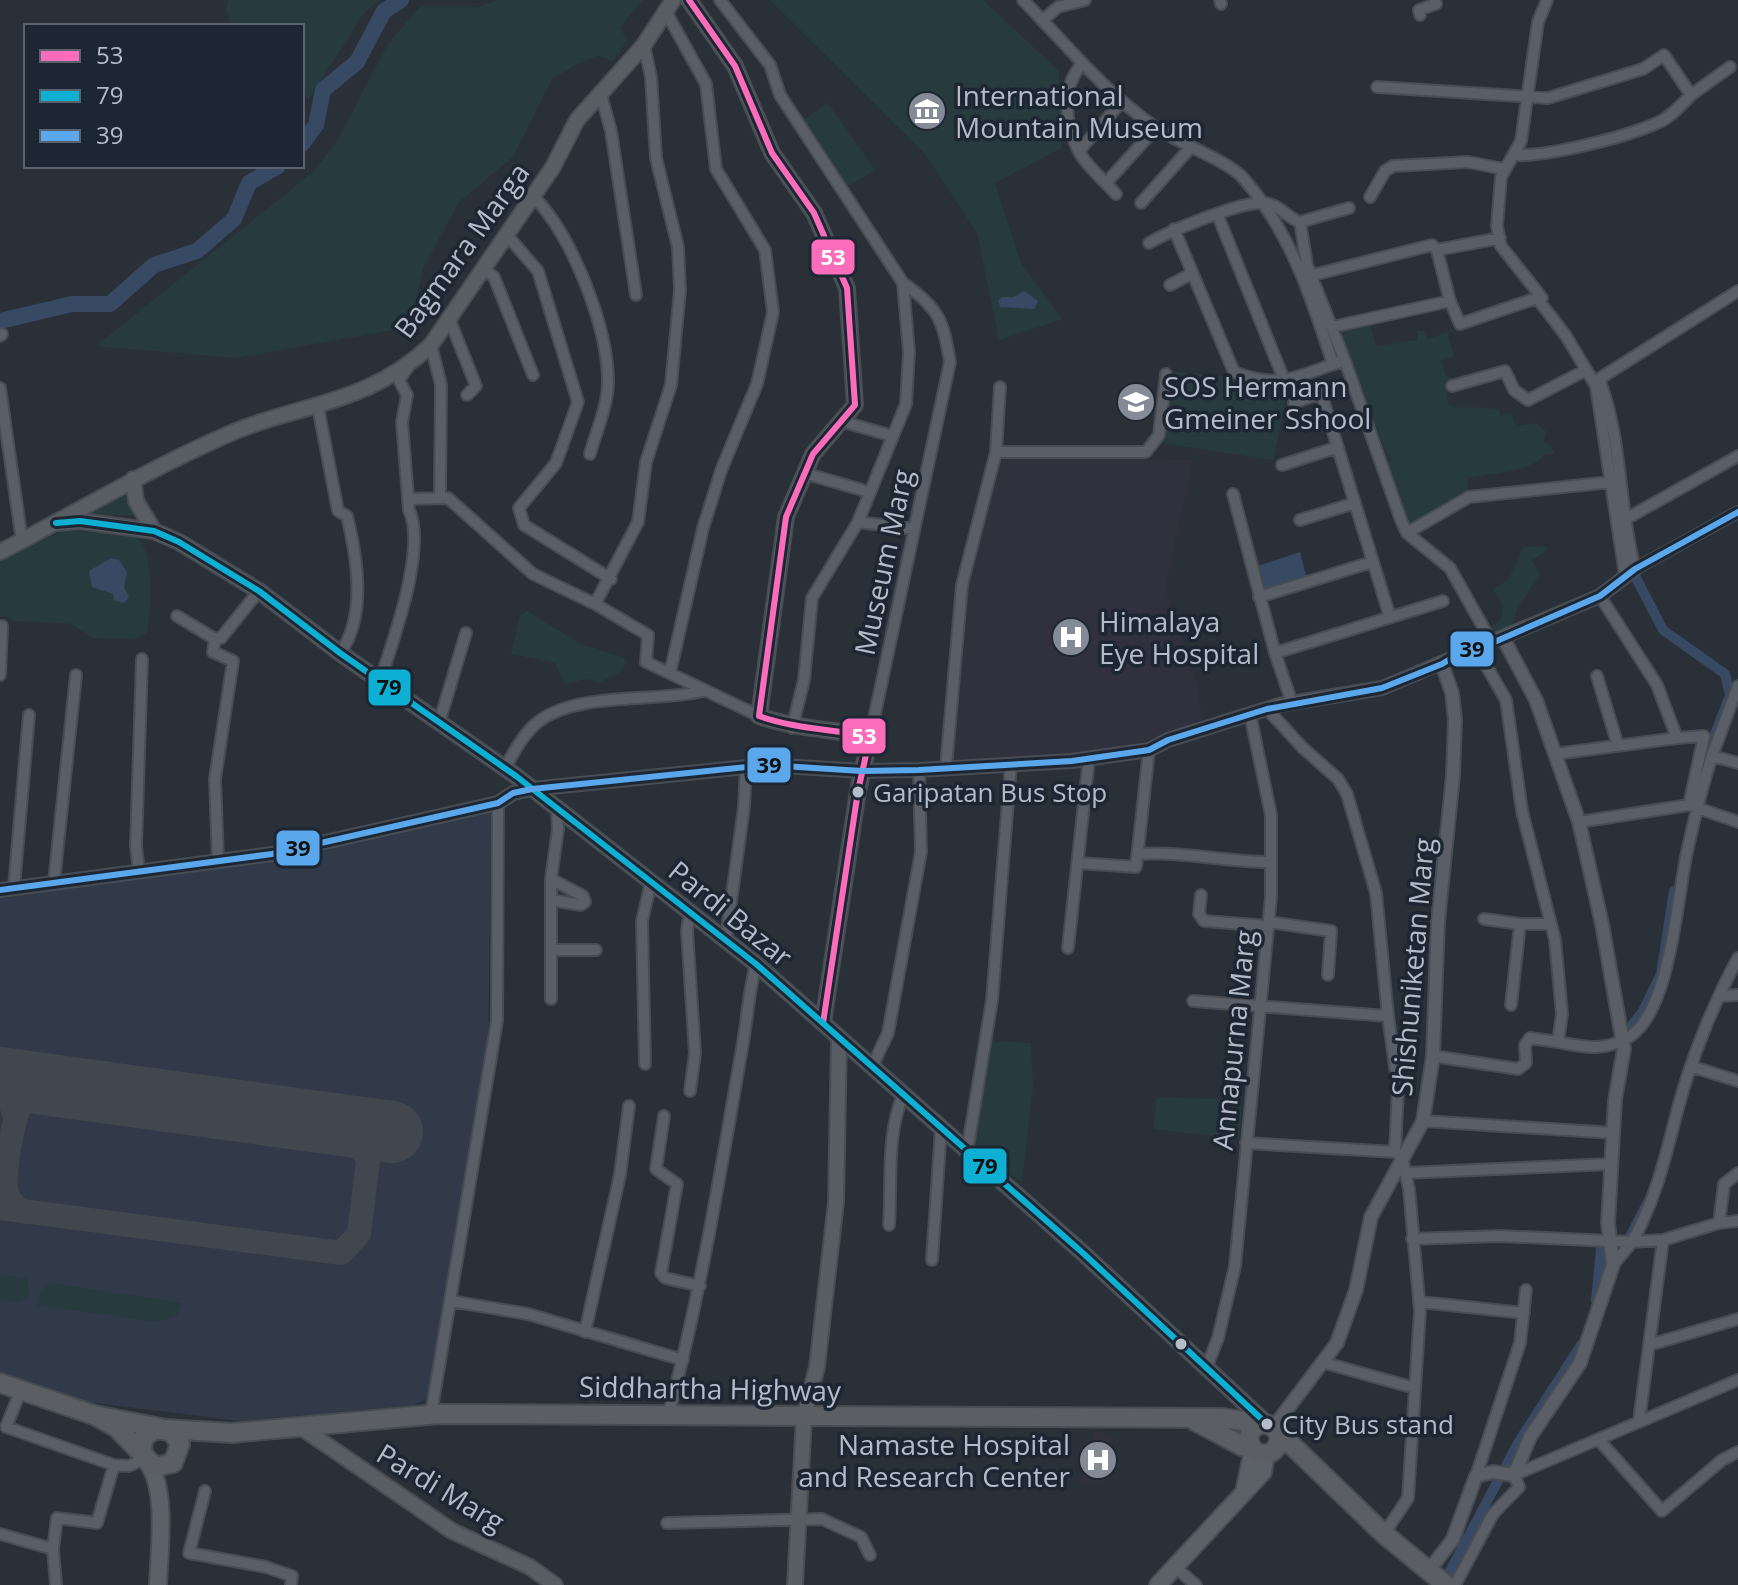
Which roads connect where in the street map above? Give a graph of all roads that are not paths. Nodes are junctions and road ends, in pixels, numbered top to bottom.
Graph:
1 (689, 0) edge
2 (720, 0) edge
3 (1023, 0) edge
4 (1085, 0) edge
5 (1435, 0) edge
6 (1547, 0) edge
7 (669, 5) edge
8 (1420, 15) dead end
9 (1043, 20) junction
10 (644, 45) junction
11 (1081, 65) junction
12 (1730, 67) dead end
13 (1377, 87) dead end
14 (600, 91) junction
15 (1691, 95) junction
16 (1527, 98) junction
17 (1122, 101) junction
18 (1156, 128) junction
19 (1191, 147) junction
20 (1079, 151) junction
21 (1515, 155) junction
22 (1504, 169) junction
23 (1106, 183) junction
24 (1116, 194) dead end
25 (533, 196) junction
26 (1370, 197) dead end
27 (1259, 202) junction
28 (1141, 203) dead end
29 (1349, 208) dead end
30 (1218, 216) junction
31 (1300, 222) junction
32 (1174, 229) junction
33 (506, 234) junction
34 (1500, 238) junction
35 (1149, 243) dead end
36 (1437, 250) junction
37 (483, 268) junction
38 (1191, 274) junction
39 (1313, 275) junction
40 (903, 283) junction
41 (1170, 285) dead end
42 (1738, 291) edge
43 (636, 295) dead end
44 (1450, 301) junction
45 (449, 318) junction
46 (1332, 327) junction
47 (431, 345) junction
48 (1345, 361) junction
49 (1333, 364) junction
50 (409, 365) junction
51 (1586, 370) junction
52 (1166, 374) dead end
53 (533, 375) dead end
54 (1599, 379) junction
55 (1285, 382) junction
56 (1452, 386) dead end
57 (1000, 387) dead end
58 (0, 388) edge
59 (467, 395) dead end
60 (1294, 403) dead end
61 (321, 404) junction
62 (841, 421) junction
63 (892, 436) junction
64 (1338, 447) junction
65 (996, 452) junction
66 (590, 454) dead end
67 (1738, 456) edge
68 (1282, 465) dead end
69 (804, 473) junction
70 (133, 479) junction
71 (1611, 482) junction
72 (869, 492) junction
73 (1233, 494) dead end
74 (440, 497) junction
75 (409, 499) junction
76 (1355, 503) junction
77 (1738, 512) edge
78 (1300, 520) dead end
79 (1624, 520) junction
80 (858, 522) junction
81 (56, 523) junction
82 (914, 529) junction
83 (154, 531) junction
84 (1407, 533) junction
85 (22, 541) junction
86 (0, 552) edge
87 (1372, 562) junction
88 (1630, 572) junction
89 (611, 579) junction
90 (259, 591) junction
91 (1600, 596) junction
92 (1259, 597) junction
93 (1443, 601) dead end
94 (595, 604) junction
95 (177, 616) dead end
96 (1390, 617) junction
97 (2, 626) dead end
98 (466, 633) dead end
99 (215, 639) junction
100 (1497, 641) junction
101 (1475, 646) junction
102 (340, 653) junction
103 (1275, 653) junction
104 (142, 659) dead end
105 (1442, 664) junction
106 (670, 673) junction
107 (0, 675) edge
108 (76, 675) dead end
109 (1597, 676) dead end
110 (380, 681) junction
111 (1738, 686) edge
112 (703, 691) junction
113 (1292, 703) junction
114 (1267, 709) junction
115 (1250, 714) junction
116 (29, 715) dead end
117 (759, 716) junction
118 (439, 723) junction
119 (792, 728) junction
120 (870, 737) junction
121 (1677, 738) junction
122 (1618, 746) junction
123 (1149, 750) junction
124 (1555, 754) junction
125 (1712, 756) junction
126 (1089, 758) junction
127 (1738, 763) edge
128 (1011, 764) junction
129 (746, 766) junction
130 (946, 767) junction
131 (505, 768) junction
132 (919, 770) junction
133 (862, 771) junction
134 (532, 789) junction
135 (498, 803) junction
136 (1694, 806) junction
137 (557, 810) junction
138 (1579, 822) junction
139 (1738, 822) edge
140 (1138, 854) junction
141 (218, 860) junction
142 (1270, 862) junction
143 (1079, 863) junction
144 (139, 871) junction
145 (551, 879) junction
146 (54, 882) junction
147 (651, 882) junction
148 (14, 887) junction
149 (0, 890) edge
150 (1201, 895) dead end
151 (551, 900) junction
152 (690, 912) junction
153 (1484, 919) dead end
154 (1269, 924) junction
155 (1520, 924) junction
156 (1550, 924) junction
157 (726, 938) junction
158 (1068, 948) dead end
159 (551, 950) junction
160 (596, 950) dead end
161 (1737, 960) edge
162 (756, 964) junction
163 (1328, 975) dead end
164 (1738, 995) edge
165 (1721, 996) junction
166 (551, 999) dead end
167 (1193, 1001) dead end
168 (1511, 1005) dead end
169 (1259, 1007) junction
170 (1388, 1016) junction
171 (823, 1023) junction
172 (839, 1037) junction
173 (1620, 1040) junction
174 (1558, 1042) junction
175 (1433, 1056) junction
176 (645, 1064) dead end
177 (872, 1067) junction
178 (1693, 1067) junction
179 (1738, 1081) edge
180 (690, 1091) dead end
181 (903, 1095) junction
182 (629, 1106) dead end
183 (664, 1116) dead end
184 (1423, 1121) junction
185 (941, 1129) junction
186 (1614, 1133) junction
187 (1246, 1143) junction
188 (967, 1152) junction
189 (1398, 1154) junction
190 (1611, 1164) junction
191 (1405, 1173) junction
192 (1738, 1173) edge
193 (1738, 1221) edge
194 (1719, 1223) junction
195 (889, 1225) dead end
196 (1412, 1239) junction
197 (1663, 1240) junction
198 (1632, 1242) junction
199 (1610, 1255) junction
200 (932, 1260) dead end
201 (700, 1286) junction
202 (1526, 1290) dead end
203 (450, 1301) junction
204 (1420, 1302) junction
205 (1524, 1313) junction
206 (1738, 1319) edge
207 (585, 1332) junction
208 (1649, 1345) junction
209 (683, 1360) junction
210 (1325, 1363) junction
211 (1206, 1369) junction
212 (1738, 1380) edge
213 (0, 1383) edge
214 (1415, 1388) junction
215 (21, 1390) junction
216 (431, 1414) junction
217 (94, 1415) junction
218 (668, 1416) junction
219 (804, 1417) junction
220 (1189, 1418) junction
221 (1639, 1421) junction
222 (3, 1426) edge
223 (1269, 1426) junction
224 (302, 1428) junction
225 (163, 1429) junction
226 (232, 1433) junction
227 (1599, 1440) junction
228 (1260, 1451) junction
229 (1738, 1452) edge
230 (144, 1458) junction
231 (174, 1461) junction
232 (114, 1465) junction
233 (1317, 1470) junction
234 (1514, 1474) junction
235 (1476, 1476) junction
236 (205, 1491) dead end
237 (159, 1492) junction
238 (798, 1518) junction
239 (667, 1523) dead end
240 (0, 1534) edge
241 (1384, 1534) junction
242 (53, 1549) junction
243 (870, 1555) dead end
244 (1175, 1567) junction
245 (1432, 1579) edge
246 (56, 1585) edge
247 (158, 1585) edge
248 (291, 1585) edge
249 (555, 1585) edge
250 (795, 1585) edge
251 (1158, 1585) edge
252 (1196, 1585) edge
253 (1455, 1585) edge

1 - 62 main road
2 - 40 street
3 - 9 street
4 - 9 street
5 - 8 street
6 - 16 street
7 - 10 main road, Bagmara Marga
7 - 106 street
9 - 11 street
10 - 14 main road, Bagmara Marga
10 - 89 street
11 - 17 street
11 - 20 street
12 - 15 street
13 - 16 street
14 - 25 main road, Bagmara Marga
14 - 43 street
15 - 16 street
15 - 21 street
16 - 21 street
17 - 18 street
17 - 20 street
18 - 19 street
18 - 23 street
19 - 27 street
19 - 28 street
20 - 23 street
21 - 22 street
22 - 26 street
22 - 34 street
23 - 24 street
25 - 33 main road, Bagmara Marga
25 - 66 street
27 - 30 street
27 - 31 street
27 - 49 street
29 - 31 street
30 - 32 street
30 - 55 street
31 - 39 street
32 - 35 street
32 - 38 street
33 - 37 main road, Bagmara Marga
33 - 89 street
34 - 36 street
34 - 54 street
36 - 39 street
36 - 44 street
37 - 45 main road, Bagmara Marga
37 - 53 street
38 - 41 street
38 - 55 street
39 - 46 street
40 - 63 street
40 - 82 street, Museum Marg
42 - 54 street
44 - 46 street
44 - 51 street
45 - 47 main road, Bagmara Marga
45 - 59 street
46 - 48 street
47 - 50 main road, Bagmara Marga
47 - 74 street
48 - 49 street
48 - 84 street
49 - 55 street
50 - 61 main road, Bagmara Marga
50 - 75 street
51 - 56 street
51 - 71 street
52 - 65 street
54 - 79 street
57 - 65 street
58 - 85 street
60 - 64 street
61 - 70 main road, Bagmara Marga
61 - 102 street
62 - 63 street
62 - 69 main road
63 - 72 street
64 - 68 street
64 - 76 street
65 - 130 street
67 - 79 street
69 - 72 street
69 - 117 main road
70 - 81 main road, Bagmara Marga
70 - 83 main road
71 - 84 street
71 - 88 street
72 - 80 street
73 - 92 street
74 - 75 street
74 - 94 street
75 - 110 street
76 - 78 street
76 - 87 street
77 - 88 street
79 - 88 street
80 - 82 street
80 - 119 street
81 - 83 main road, Pardi Bazar
81 - 85 main road, Bagmara Marga
82 - 120 street, Museum Marg
83 - 90 main road, Pardi Bazar
84 - 100 street
85 - 86 main road, Bagmara Marga
87 - 92 street
87 - 96 street
88 - 91 street
89 - 94 street
90 - 99 street
90 - 102 main road, Pardi Bazar
91 - 100 street
91 - 121 street
92 - 103 street
93 - 96 street
94 - 106 street
95 - 99 street
96 - 103 street
97 - 107 street
98 - 118 street
99 - 141 street
100 - 101 street
100 - 124 street
101 - 105 street
101 - 156 street
102 - 110 main road, Pardi Bazar
103 - 113 street
104 - 144 street
105 - 113 street
105 - 175 street, Shishuniketan Marg
106 - 112 street
108 - 146 street
109 - 122 street
110 - 118 main road, Pardi Bazar
111 - 125 street
112 - 117 street
112 - 131 street
113 - 114 street
114 - 115 street
114 - 170 street
115 - 123 street
115 - 142 street, Annapurna Marg
116 - 148 street
117 - 119 main road
118 - 131 main road, Pardi Bazar
119 - 120 main road
120 - 133 main road
121 - 122 street
121 - 136 street
122 - 124 street
123 - 126 street
123 - 140 street
124 - 138 street
125 - 127 street
125 - 136 street
126 - 128 street
126 - 143 street
128 - 130 street
128 - 188 street
129 - 133 street
129 - 134 street
129 - 157 street
130 - 132 street
131 - 134 main road, Pardi Bazar
132 - 133 street
132 - 177 street
133 - 171 main road
134 - 135 street
134 - 137 main road, Pardi Bazar
135 - 141 street
135 - 203 street
136 - 138 street
136 - 139 street
136 - 173 street
137 - 145 street
137 - 147 main road, Pardi Bazar
138 - 173 street
140 - 142 street
140 - 143 street
141 - 144 street
142 - 154 street, Annapurna Marg
143 - 158 street
144 - 146 street
145 - 151 street
145 - 151 street
146 - 148 street
147 - 152 main road, Pardi Bazar
147 - 176 street
148 - 149 street
150 - 154 street
151 - 159 street
152 - 157 main road, Pardi Bazar
152 - 180 street
153 - 155 street
154 - 163 street
154 - 169 street, Annapurna Marg
155 - 156 street
155 - 168 street
156 - 174 street
157 - 162 main road, Pardi Bazar
159 - 160 street
159 - 166 street
161 - 165 street
162 - 171 main road, Pardi Bazar
162 - 201 street
164 - 165 street
165 - 178 street
167 - 169 street
169 - 170 street
169 - 187 street, Annapurna Marg
170 - 189 street
171 - 172 main road, Pardi Bazar
172 - 177 main road, Pardi Bazar
172 - 219 main road
173 - 174 street
173 - 186 street
174 - 175 street
175 - 184 street, Shishuniketan Marg
177 - 181 main road, Pardi Bazar
178 - 179 street
178 - 198 street
181 - 185 main road, Pardi Bazar
181 - 195 street
182 - 207 street
183 - 201 street
184 - 186 street
184 - 189 street, Shishuniketan Marg
185 - 188 main road, Pardi Bazar
185 - 200 street
186 - 190 street
187 - 189 street
187 - 211 street, Annapurna Marg
188 - 211 main road, Pardi Bazar
189 - 191 street
189 - 210 street, Shishuniketan Marg
190 - 191 street
190 - 199 street
191 - 196 street
192 - 194 street
193 - 194 street
194 - 197 street
196 - 199 street
196 - 204 street
197 - 198 street
197 - 208 street
198 - 199 street
198 - 199 street
199 - 234 street
201 - 209 street
202 - 205 street
203 - 207 street
203 - 216 street
204 - 205 street
204 - 214 street
205 - 235 street
206 - 208 street
207 - 209 street
208 - 221 street
209 - 218 street
210 - 214 street
210 - 223 street, Shishuniketan Marg
211 - 223 main road, Pardi Bazar
212 - 221 street
213 - 215 highway
214 - 241 street
215 - 217 highway
215 - 222 street
216 - 218 highway, Siddhartha Highway
216 - 224 highway, Siddhartha Highway
217 - 225 highway
217 - 230 highway
218 - 219 highway, Siddhartha Highway
219 - 220 highway, Siddhartha Highway
219 - 238 main road
220 - 223 highway, Siddhartha Highway
220 - 228 highway
221 - 227 street
222 - 232 street
223 - 228 highway
223 - 228 highway
223 - 233 highway
224 - 226 highway, Siddhartha Highway
224 - 249 main road, Pardi Marg
225 - 226 highway
225 - 230 highway
225 - 231 highway
226 - 231 highway
227 - 229 street
227 - 234 street
228 - 233 highway
228 - 244 main road
230 - 231 highway
230 - 232 street
230 - 237 main road
231 - 237 main road
232 - 242 street
233 - 241 highway
234 - 235 street
234 - 253 street
235 - 245 street
236 - 248 street
237 - 247 main road
238 - 239 street
238 - 243 street
238 - 250 main road
240 - 242 street
241 - 245 highway
242 - 246 street
244 - 251 main road
244 - 252 street

